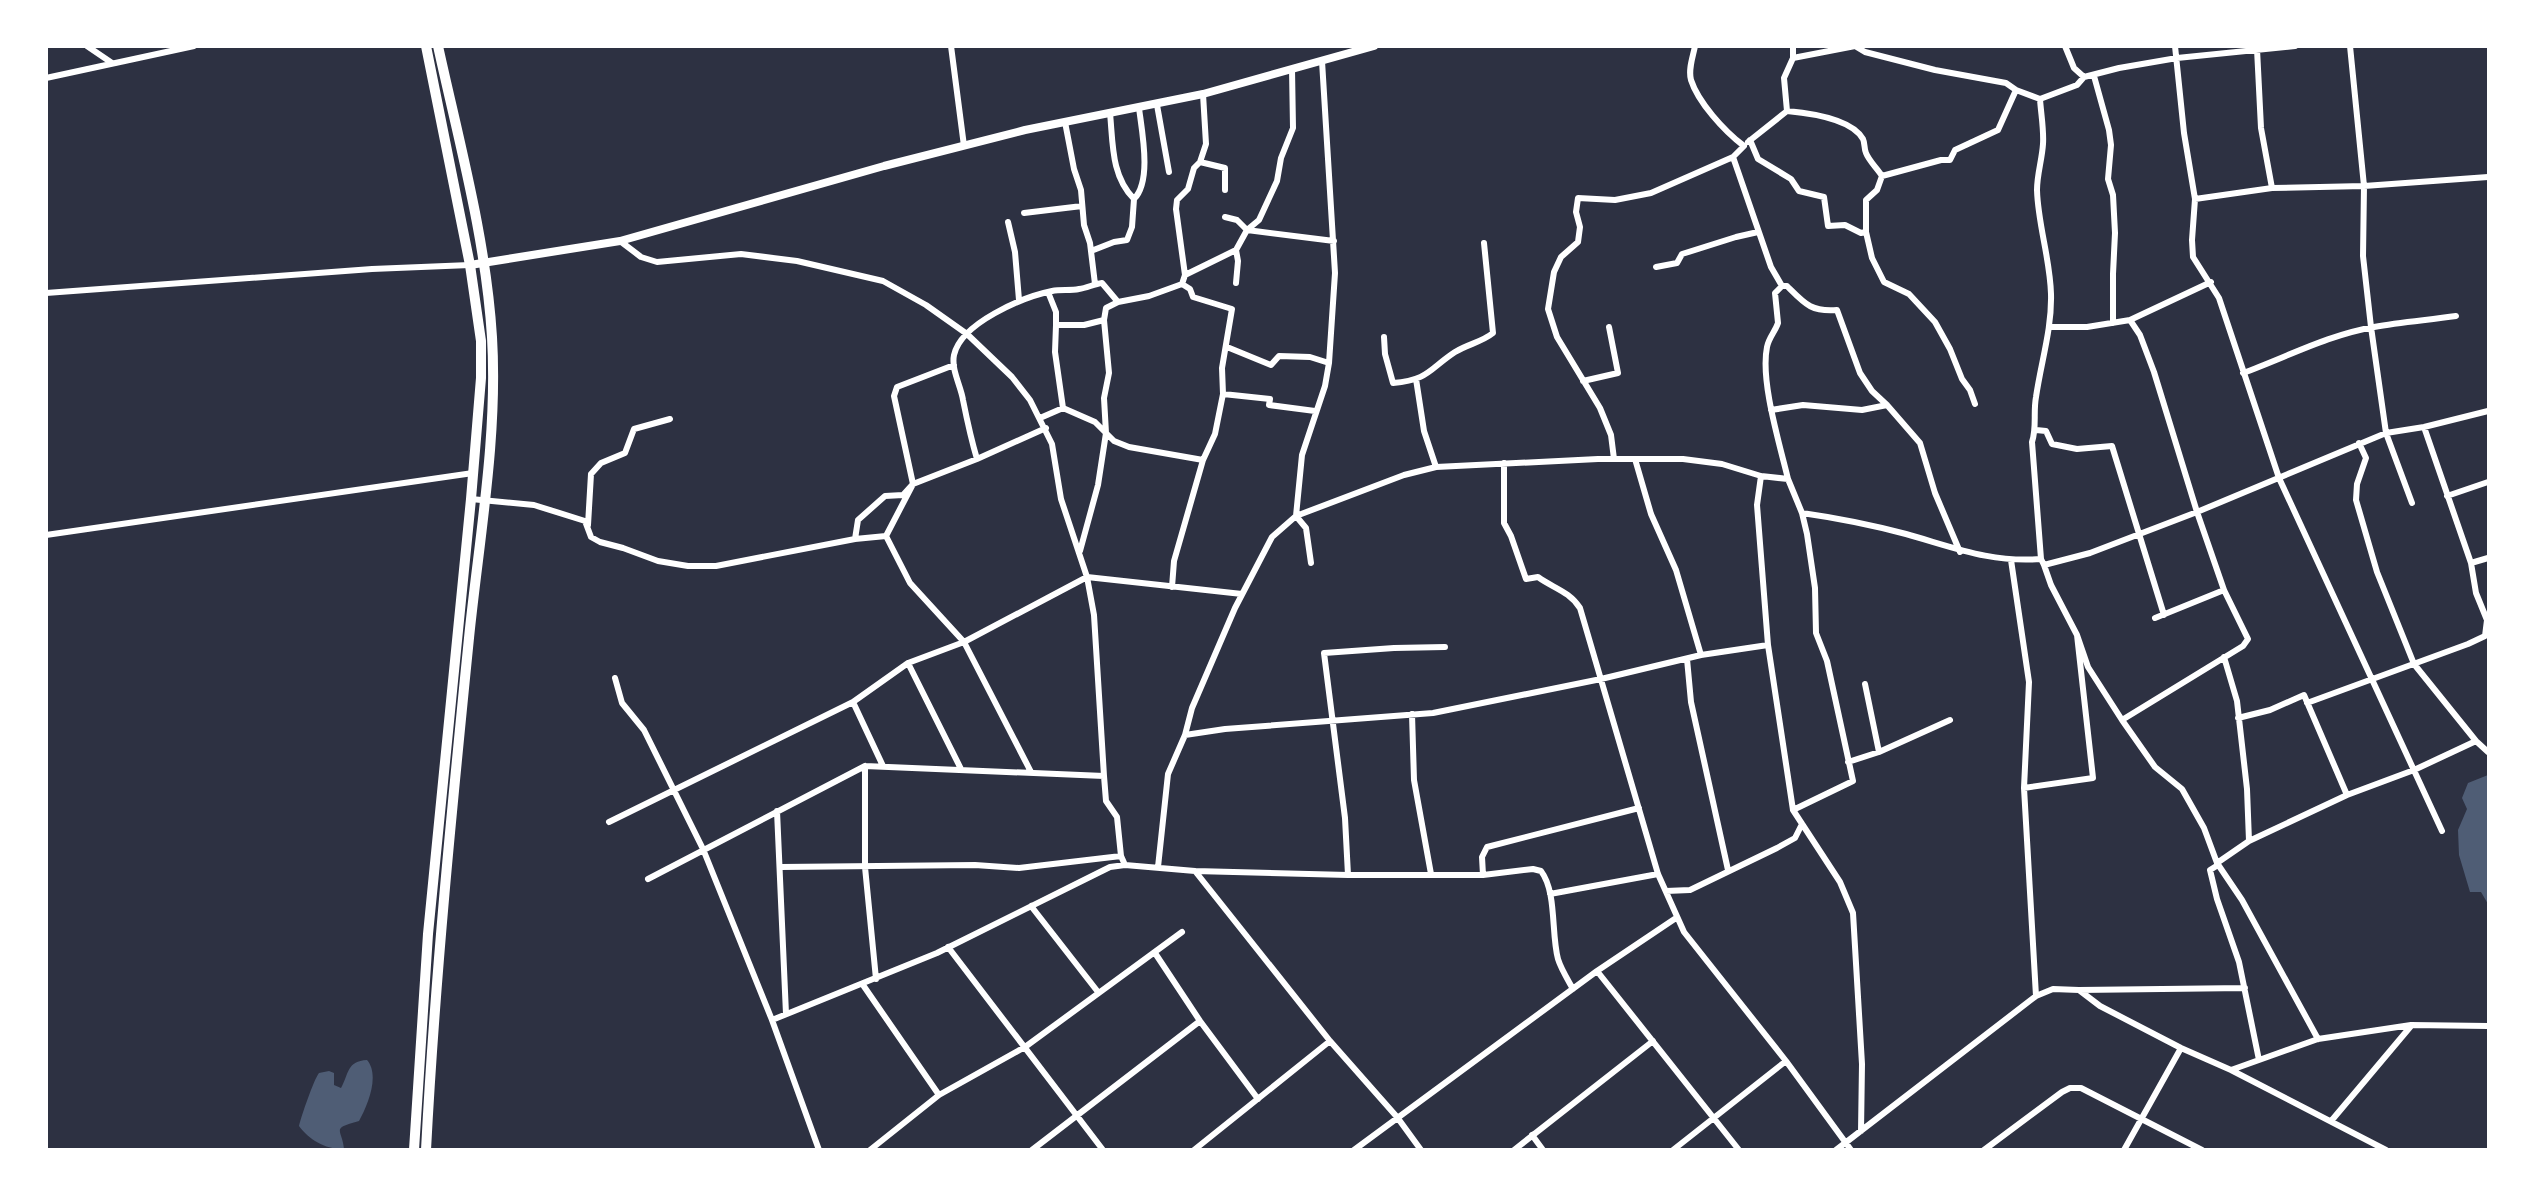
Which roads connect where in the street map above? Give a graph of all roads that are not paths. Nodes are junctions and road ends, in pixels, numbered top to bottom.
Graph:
1 (87, 46) edge
2 (194, 46) edge
3 (426, 46) edge
4 (438, 46) edge
5 (951, 46) edge
6 (1374, 46) edge
7 (1695, 46) edge
8 (1793, 46) edge
9 (1855, 46) edge
10 (2065, 46) edge
11 (2175, 46) edge
12 (2295, 46) edge
13 (2350, 46) edge
14 (2257, 48) edge
15 (1349, 50) edge
16 (1793, 58) junction
17 (2176, 58) junction
18 (1322, 61) junction
19 (112, 63) junction
20 (1292, 69) junction
21 (2094, 76) junction
22 (2084, 77) junction
23 (46, 78) edge
24 (2016, 90) junction
25 (1203, 94) junction
26 (2040, 99) junction
27 (1157, 105) junction
28 (1139, 108) junction
29 (1787, 111) junction
30 (1110, 113) junction
31 (1065, 122) junction
32 (1750, 140) junction
33 (964, 146) junction
34 (1744, 146) junction
35 (1733, 157) junction
36 (1200, 162) junction
37 (1169, 171) dead end
38 (1882, 176) junction
39 (2488, 177) edge
40 (2364, 186) junction
41 (2272, 188) junction
42 (1225, 190) dead end
43 (1134, 199) junction
44 (2195, 199) junction
45 (1082, 206) junction
46 (1024, 213) dead end
47 (1225, 217) dead end
48 (1008, 222) dead end
49 (1247, 230) junction
50 (1758, 232) junction
51 (1866, 232) junction
52 (620, 241) junction
53 (1334, 241) junction
54 (1484, 243) dead end
55 (1236, 250) junction
56 (1091, 251) junction
57 (470, 264) junction
58 (485, 264) junction
59 (1656, 267) dead end
60 (1185, 275) junction
61 (2211, 282) junction
62 (1236, 283) dead end
63 (1095, 284) junction
64 (1182, 284) junction
65 (1782, 286) junction
66 (1048, 292) junction
67 (46, 293) edge
68 (1018, 300) junction
69 (1118, 303) junction
70 (2456, 316) dead end
71 (1104, 320) junction
72 (2130, 320) junction
73 (2114, 323) junction
74 (1056, 325) junction
75 (1609, 327) dead end
76 (2050, 327) junction
77 (2371, 327) junction
78 (967, 334) junction
79 (1384, 337) dead end
80 (1227, 347) junction
81 (1329, 363) junction
82 (954, 365) junction
83 (2243, 373) junction
84 (1416, 379) junction
85 (1584, 381) junction
86 (1223, 394) junction
87 (1975, 404) dead end
88 (1887, 405) junction
89 (1063, 408) junction
90 (1771, 410) junction
91 (1315, 411) junction
92 (2488, 411) edge
93 (1040, 418) junction
94 (670, 419) dead end
95 (2424, 427) junction
96 (1046, 428) junction
97 (2036, 430) junction
98 (1106, 433) junction
99 (2386, 433) junction
100 (2359, 443) junction
101 (476, 446) junction
102 (489, 447) junction
103 (977, 459) junction
104 (1614, 459) junction
105 (1635, 459) junction
106 (1203, 460) junction
107 (1504, 463) junction
108 (1436, 467) junction
109 (473, 473) junction
110 (1761, 476) junction
111 (2279, 478) junction
112 (1788, 479) junction
113 (2488, 482) edge
114 (913, 484) junction
115 (2447, 496) junction
116 (471, 500) junction
117 (484, 500) junction
118 (2412, 503) dead end
119 (2197, 512) junction
120 (1802, 513) junction
121 (1296, 516) junction
122 (587, 528) junction
123 (2139, 533) junction
124 (46, 535) edge
125 (886, 536) junction
126 (855, 539) junction
127 (1079, 552) junction
128 (1960, 552) junction
129 (2488, 558) edge
130 (2011, 560) junction
131 (2043, 562) junction
132 (1311, 563) dead end
133 (2472, 563) junction
134 (1087, 577) junction
135 (1172, 587) junction
136 (2224, 590) junction
137 (1242, 594) junction
138 (2164, 615) junction
139 (2155, 618) dead end
140 (2077, 635) junction
141 (964, 642) junction
142 (1768, 645) junction
143 (1445, 647) dead end
144 (1701, 655) junction
145 (2224, 657) junction
146 (1687, 659) junction
147 (908, 663) junction
148 (2414, 664) junction
149 (615, 678) dead end
150 (1601, 679) junction
151 (2372, 680) junction
152 (1865, 684) dead end
153 (853, 702) junction
154 (2307, 703) junction
155 (1412, 714) junction
156 (2238, 718) junction
157 (1950, 720) dead end
158 (2122, 720) junction
159 (1332, 721) junction
160 (1185, 735) junction
161 (2476, 741) junction
162 (1880, 752) junction
163 (2488, 752) edge
164 (1848, 762) junction
165 (865, 766) junction
166 (883, 766) junction
167 (961, 769) junction
168 (2414, 770) junction
169 (1031, 772) junction
170 (1104, 776) junction
171 (2024, 788) junction
172 (672, 790) junction
173 (2347, 795) junction
174 (1638, 808) junction
175 (1793, 810) junction
176 (777, 811) junction
177 (609, 822) dead end
178 (1802, 824) junction
179 (2442, 831) dead end
180 (2249, 841) junction
181 (703, 849) junction
182 (1121, 856) junction
183 (2218, 864) junction
184 (1125, 865) junction
185 (781, 867) junction
186 (865, 867) junction
187 (1158, 867) junction
188 (1728, 870) junction
189 (1195, 871) junction
190 (1431, 874) junction
191 (1658, 874) junction
192 (1348, 875) junction
193 (1483, 875) junction
194 (648, 879) dead end
195 (1666, 891) junction
196 (1550, 894) junction
197 (1031, 906) junction
198 (1676, 918) junction
199 (1182, 932) dead end
200 (948, 947) junction
201 (1155, 953) junction
202 (1597, 971) junction
203 (876, 979) junction
204 (863, 984) junction
205 (2245, 988) junction
206 (1573, 989) junction
207 (2079, 990) junction
208 (1098, 992) junction
209 (2036, 996) junction
210 (786, 1014) junction
211 (772, 1020) junction
212 (1200, 1021) junction
213 (2411, 1025) junction
214 (2488, 1026) edge
215 (2318, 1039) junction
216 (1330, 1041) junction
217 (1653, 1041) junction
218 (1025, 1047) junction
219 (2181, 1048) junction
220 (1786, 1060) junction
221 (2259, 1060) junction
222 (2231, 1070) junction
223 (939, 1095) junction
224 (1258, 1099) junction
225 (1077, 1115) junction
226 (1396, 1117) junction
227 (1714, 1118) junction
228 (2143, 1118) junction
229 (2332, 1120) junction
230 (1861, 1131) junction
231 (1532, 1135) junction
232 (1846, 1143) junction
233 (414, 1149) edge
234 (426, 1149) edge
235 (819, 1149) edge
236 (870, 1149) edge
237 (1032, 1149) edge
238 (1103, 1149) edge
239 (1194, 1149) edge
240 (1354, 1149) edge
241 (1421, 1149) edge
242 (1514, 1149) edge
243 (1543, 1149) edge
244 (1673, 1149) edge
245 (1739, 1149) edge
246 (1836, 1149) edge
247 (1851, 1149) edge
248 (1984, 1149) edge
249 (2124, 1149) edge
250 (2202, 1149) edge
251 (2386, 1149) edge

1 - 19 street
2 - 19 street
3 - 57 highway
4 - 58 highway
5 - 33 street
6 - 15 street
7 - 34 street
8 - 16 street
9 - 16 street
9 - 24 street
10 - 22 street
11 - 17 street
12 - 14 street
13 - 40 street
14 - 17 street
14 - 41 street
15 - 18 street
16 - 29 street
17 - 21 street
17 - 44 street
18 - 20 street
18 - 53 street
19 - 23 street
20 - 25 street
20 - 49 street
21 - 22 street
21 - 73 street
22 - 26 street
24 - 26 street
24 - 38 street
25 - 27 street
25 - 36 street
26 - 76 street
27 - 28 street
27 - 37 street
28 - 30 street
28 - 43 street
29 - 32 street
29 - 38 street
30 - 31 street
30 - 43 street
31 - 33 street
31 - 45 street
32 - 34 street
32 - 51 street
33 - 52 street
34 - 35 street
35 - 50 street
35 - 85 street
36 - 42 street
36 - 60 street
38 - 51 street
39 - 40 street
40 - 41 street
40 - 77 street
41 - 44 street
43 - 56 street
44 - 61 street
45 - 46 street
45 - 56 street
47 - 49 street
48 - 68 street
49 - 53 street
49 - 55 street
50 - 59 street
50 - 65 street
51 - 87 street
52 - 58 street
52 - 78 street
53 - 81 street
54 - 84 street
55 - 60 street
55 - 62 street
56 - 63 street
57 - 58 street
57 - 67 street
57 - 101 highway
58 - 102 highway
60 - 64 street
61 - 72 street
61 - 83 street
63 - 66 street
63 - 69 street
64 - 69 street
64 - 80 street
65 - 88 street
65 - 90 street
66 - 68 street
66 - 74 street
68 - 78 street
69 - 71 street
70 - 77 street
71 - 74 street
71 - 98 street
72 - 73 street
72 - 119 street
73 - 76 street
74 - 89 street
75 - 85 street
76 - 97 street
77 - 83 street
77 - 99 street
78 - 82 street
78 - 93 street
79 - 84 street
80 - 81 street
80 - 86 street
81 - 91 street
82 - 103 street
82 - 114 street
83 - 111 street
84 - 108 street
85 - 104 street
86 - 91 street
86 - 106 street
88 - 90 street
88 - 128 street
89 - 93 street
89 - 98 street
90 - 112 street
91 - 121 street
92 - 95 street
93 - 96 street
94 - 122 street
95 - 99 street
95 - 115 street
96 - 103 street
96 - 127 street
97 - 123 street
97 - 131 street
98 - 106 street
98 - 127 street
99 - 100 street
99 - 118 street
100 - 111 street
100 - 148 street
101 - 102 highway
101 - 109 highway
102 - 117 highway
103 - 114 street
104 - 105 street
104 - 107 street
105 - 110 street
105 - 144 street
106 - 135 street
107 - 108 street
107 - 150 street
108 - 121 street
109 - 116 highway
109 - 124 street
110 - 112 street
110 - 142 street
111 - 119 street
111 - 151 street
112 - 120 street
113 - 115 street
114 - 125 street
114 - 126 street
115 - 133 street
116 - 117 street
116 - 233 highway
117 - 122 street
117 - 234 highway
119 - 123 street
119 - 136 street
120 - 128 street
120 - 164 street
121 - 132 street
121 - 137 street
122 - 126 street
123 - 131 street
123 - 138 street
125 - 126 street
125 - 141 street
127 - 134 street
128 - 130 street
129 - 133 street
130 - 131 street
130 - 171 street
131 - 140 street
133 - 148 street
134 - 135 street
134 - 141 street
134 - 170 street
135 - 137 street
136 - 138 street
136 - 145 street
137 - 160 street
138 - 139 street
140 - 158 street
140 - 171 street
141 - 147 street
141 - 169 street
142 - 144 street
142 - 175 street
143 - 159 street
144 - 146 street
145 - 156 street
145 - 158 street
146 - 150 street
146 - 188 street
147 - 153 street
147 - 167 street
148 - 151 street
148 - 161 street
149 - 172 street
150 - 155 street
150 - 174 street
151 - 154 street
151 - 168 street
152 - 162 street
153 - 166 street
153 - 172 street
154 - 156 street
154 - 173 street
155 - 159 street
155 - 190 street
156 - 180 street
157 - 162 street
158 - 183 street
159 - 160 street
159 - 192 street
160 - 187 street
161 - 163 street
161 - 168 street
162 - 164 street
164 - 175 street
165 - 166 street
165 - 176 street
165 - 186 street
166 - 167 street
167 - 169 street
168 - 173 street
168 - 179 street
169 - 170 street
170 - 182 street
171 - 209 street
172 - 177 street
172 - 181 street
173 - 180 street
174 - 191 street
174 - 193 street
175 - 178 street
176 - 181 street
176 - 185 street
178 - 188 street
178 - 230 street
180 - 183 street
181 - 194 street
181 - 211 street
182 - 184 street
182 - 186 street
183 - 205 street
183 - 215 street
184 - 187 street
184 - 197 street
185 - 186 street
185 - 210 street
186 - 203 street
187 - 189 street
188 - 195 street
189 - 192 street
189 - 216 street
190 - 192 street
190 - 193 street
191 - 195 street
191 - 196 street
193 - 196 street
195 - 198 street
196 - 206 street
197 - 200 street
197 - 208 street
198 - 202 street
198 - 220 street
199 - 201 street
200 - 203 street
200 - 218 street
201 - 208 street
201 - 212 street
202 - 206 street
202 - 217 street
203 - 204 street
204 - 210 street
204 - 223 street
205 - 207 street
205 - 221 street
206 - 226 street
207 - 209 street
207 - 219 street
208 - 218 street
209 - 230 street
210 - 211 street
211 - 235 street
212 - 224 street
212 - 225 street
213 - 214 street
213 - 215 street
213 - 229 street
215 - 221 street
216 - 224 street
216 - 226 street
217 - 227 street
217 - 231 street
218 - 223 street
218 - 225 street
219 - 222 street
219 - 228 street
220 - 227 street
220 - 232 street
221 - 222 street
222 - 229 street
223 - 236 street
224 - 239 street
225 - 237 street
225 - 238 street
226 - 240 street
226 - 241 street
227 - 244 street
227 - 245 street
228 - 248 street
228 - 249 street
228 - 250 street
229 - 251 street
230 - 232 street
231 - 242 street
231 - 243 street
232 - 246 street
232 - 247 street

